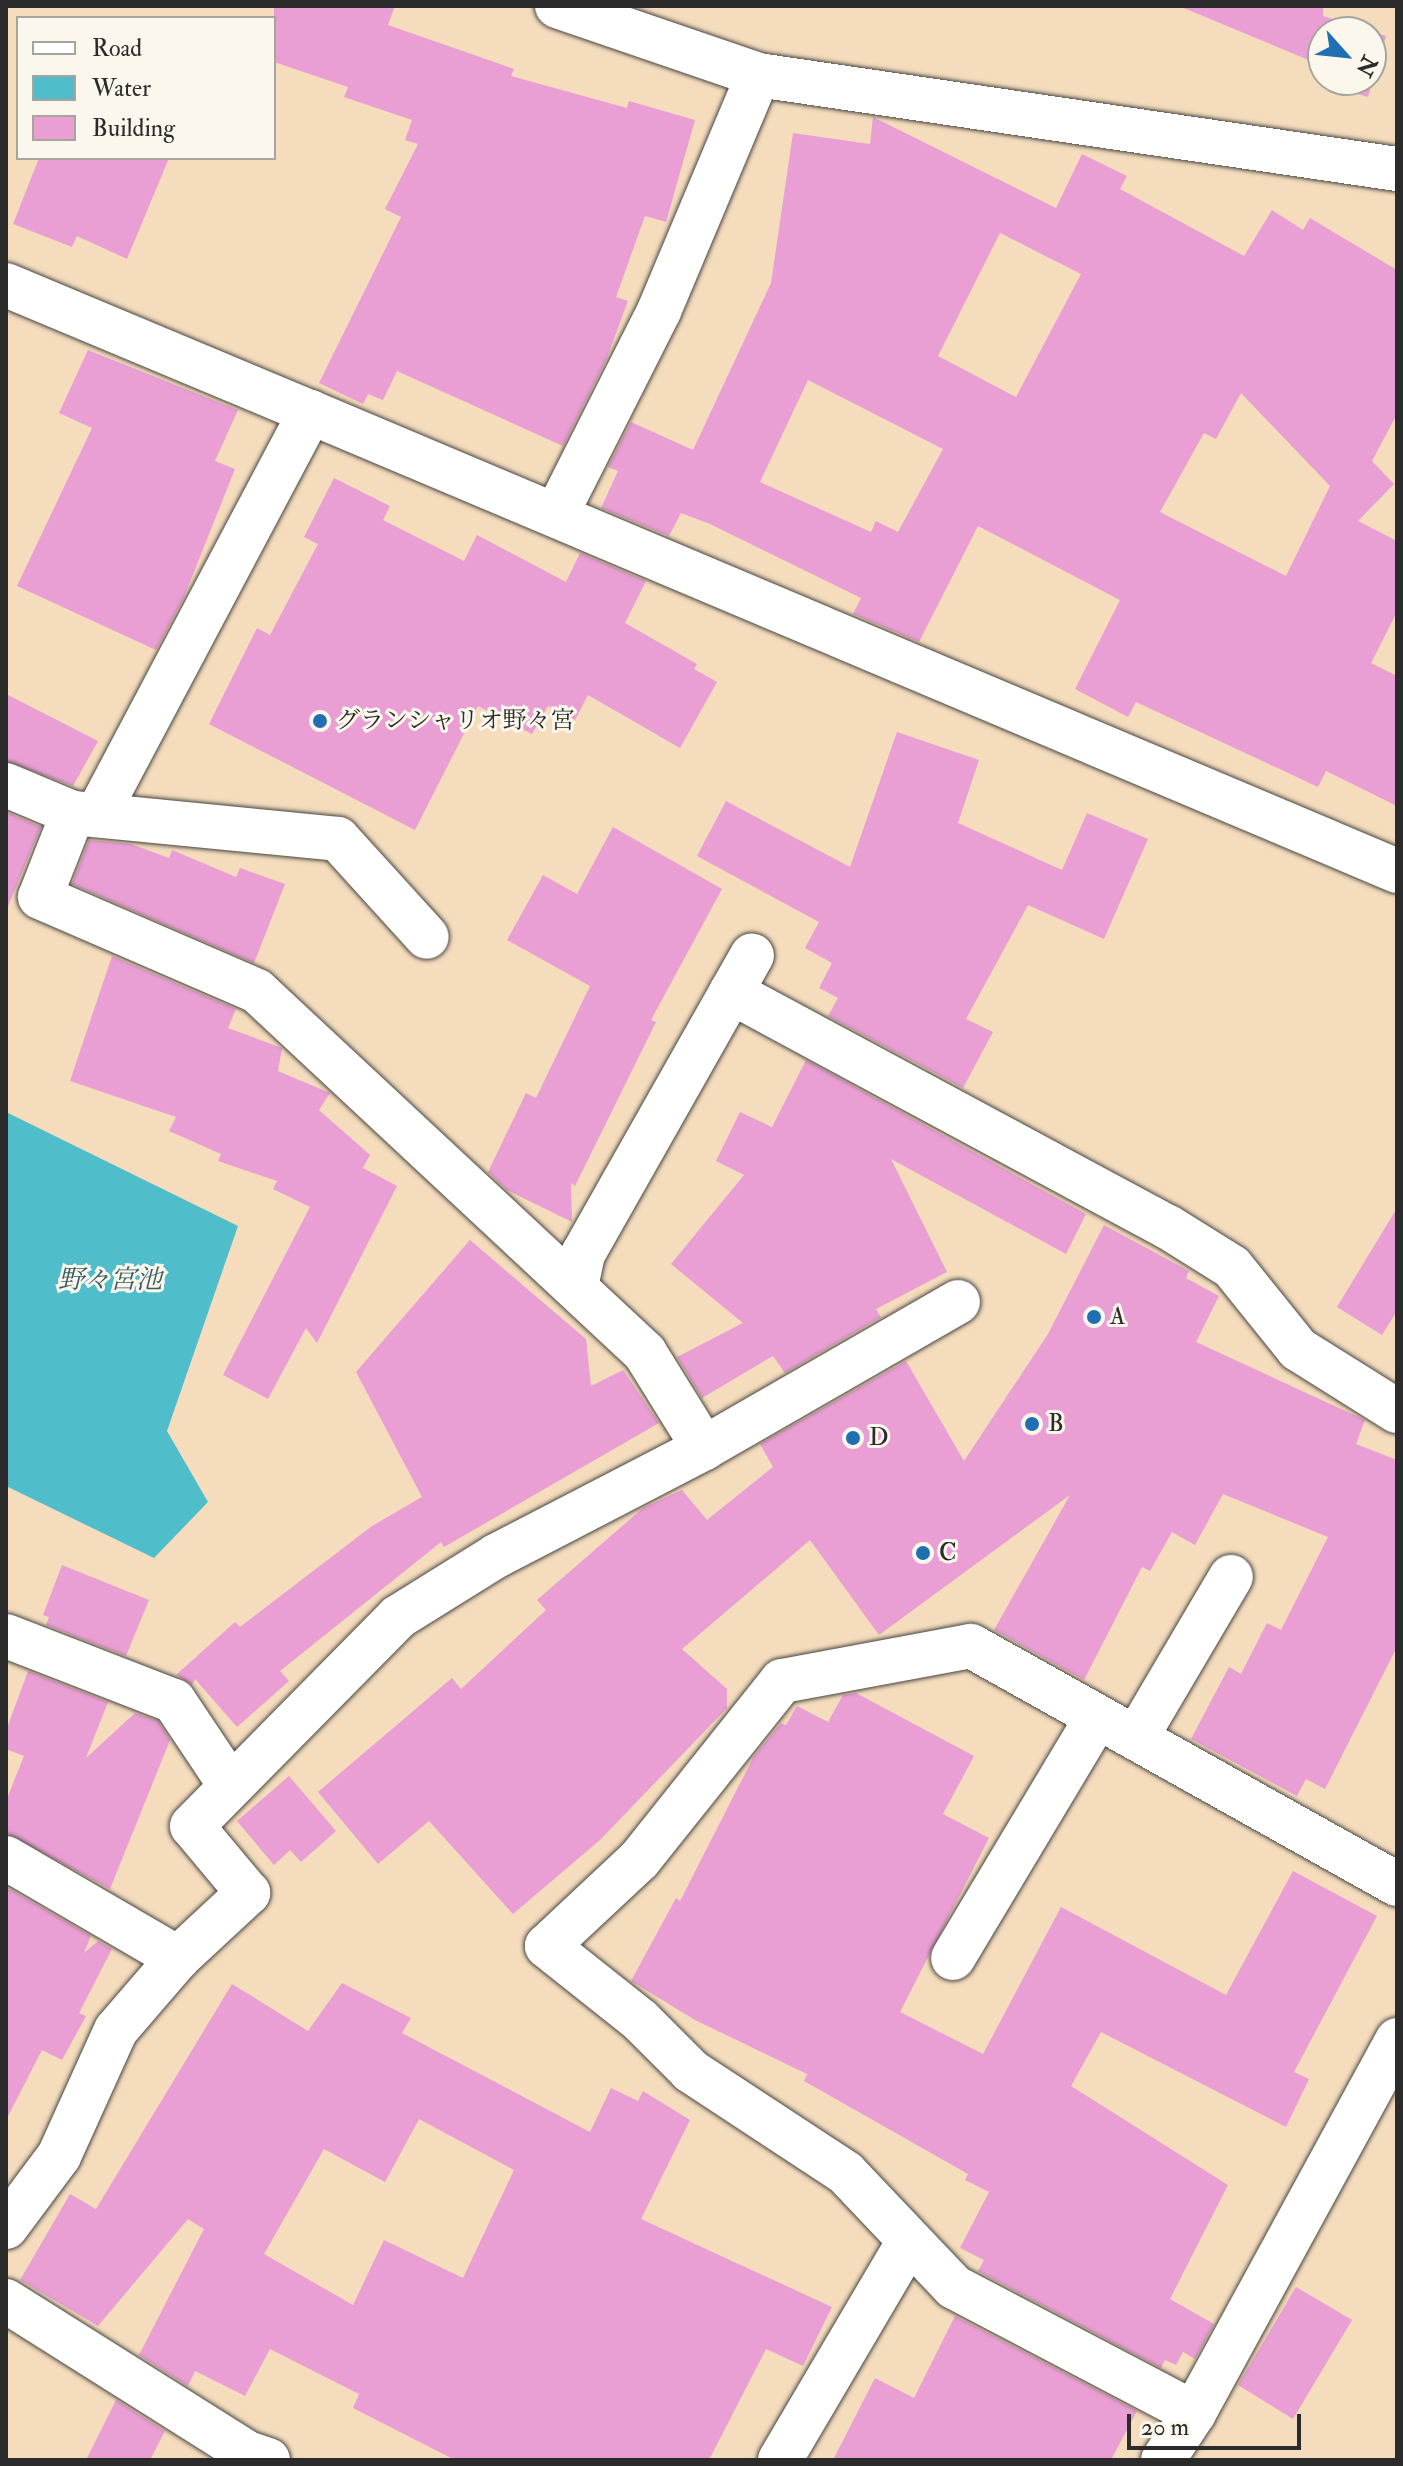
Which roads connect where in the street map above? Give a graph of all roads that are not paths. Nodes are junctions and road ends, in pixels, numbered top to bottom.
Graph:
1 (557, 6) edge
2 (634, 20) edge
3 (758, 75) junction
4 (1397, 169) edge
5 (6, 285) edge
6 (310, 412) junction
7 (557, 513) junction
8 (6, 785) edge
9 (85, 814) junction
10 (1397, 871) edge
11 (427, 937) dead end
12 (752, 955) dead end
13 (731, 992) junction
14 (576, 1287) junction
15 (958, 1302) dead end
16 (1397, 1411) edge
17 (704, 1448) junction
18 (1231, 1577) dead end
19 (6, 1636) edge
20 (1097, 1717) junction
21 (1136, 1738) junction
22 (230, 1785) junction
23 (6, 1858) edge
24 (1397, 1884) edge
25 (178, 1958) junction
26 (953, 1958) dead end
27 (1397, 2040) edge
28 (6, 2227) edge
29 (908, 2243) junction
30 (6, 2301) edge
31 (1194, 2413) junction
32 (253, 2458) edge
33 (780, 2460) edge
34 (1163, 2460) edge

1 - 2 street
2 - 3 street
3 - 4 street
3 - 7 street
5 - 6 street
6 - 7 street
6 - 9 street
7 - 10 street
8 - 9 street
9 - 11 street
9 - 14 street
12 - 13 street
13 - 14 street
13 - 16 street
14 - 17 street
15 - 17 street
17 - 22 street
18 - 21 street
19 - 22 street
20 - 21 street
20 - 26 street
20 - 29 street
21 - 24 street
22 - 25 street
23 - 25 street
25 - 28 street
27 - 31 street
29 - 31 street
29 - 33 street
30 - 32 street
31 - 34 street

